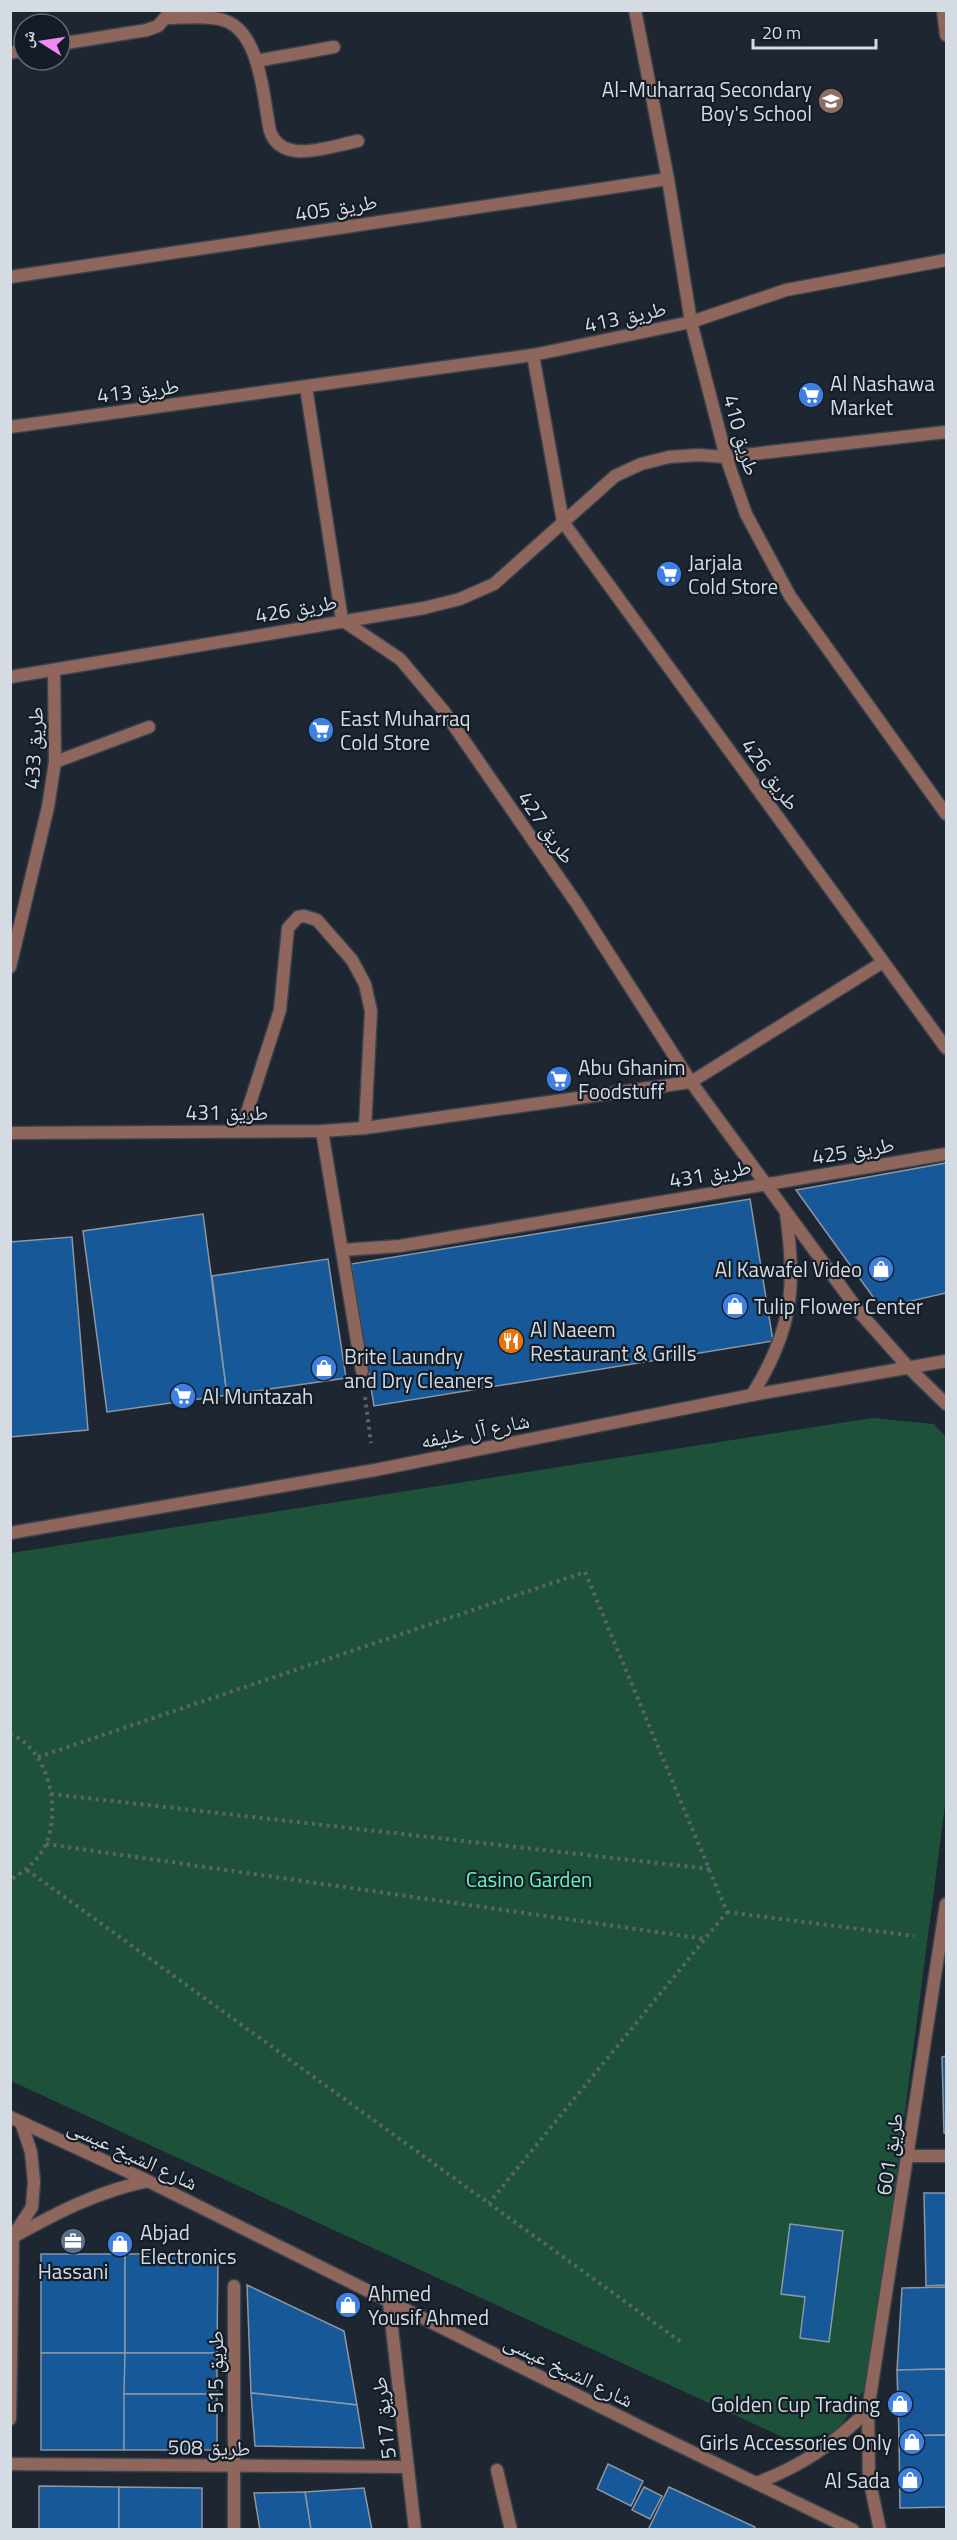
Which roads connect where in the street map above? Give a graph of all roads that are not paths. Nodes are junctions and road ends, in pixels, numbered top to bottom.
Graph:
1 (635, 10) edge
2 (943, 10) edge
3 (169, 14) edge
4 (946, 35) edge
5 (72, 42) edge
6 (334, 47) dead end
7 (256, 61) junction
8 (358, 141) dead end
9 (668, 179) junction
10 (946, 260) edge
11 (10, 277) edge
12 (692, 322) junction
13 (533, 355) junction
14 (306, 387) junction
15 (10, 427) edge
16 (946, 432) edge
17 (726, 457) junction
18 (563, 522) junction
19 (342, 620) junction
20 (54, 670) junction
21 (10, 677) edge
22 (149, 727) dead end
23 (55, 762) junction
24 (946, 814) edge
25 (883, 962) junction
26 (10, 968) edge
27 (946, 1048) edge
28 (691, 1082) junction
29 (365, 1128) junction
30 (240, 1131) junction
31 (322, 1131) junction
32 (10, 1132) edge
33 (946, 1154) edge
34 (765, 1184) junction
35 (786, 1211) junction
36 (342, 1250) junction
37 (946, 1361) edge
38 (909, 1368) junction
39 (362, 1371) road end
40 (752, 1395) junction
41 (946, 1404) edge
42 (10, 1533) edge
43 (946, 1904) edge
44 (16, 2120) edge
45 (908, 2156) junction
46 (946, 2156) edge
47 (148, 2181) junction
48 (12, 2236) edge
49 (234, 2286) dead end
50 (389, 2302) junction
51 (868, 2410) junction
52 (10, 2419) edge
53 (10, 2464) edge
54 (234, 2467) junction
55 (408, 2467) junction
56 (497, 2470) dead end
57 (756, 2483) junction
58 (234, 2529) edge
59 (415, 2529) edge
60 (511, 2529) edge
61 (853, 2529) edge
62 (880, 2529) edge

1 - 9 street, طريق 410
2 - 4 street
3 - 5 street
3 - 7 street
6 - 7 street
7 - 8 street
9 - 11 street, طريق 405
9 - 12 street, طريق 410
10 - 12 street, طريق 413
12 - 13 street, طريق 413
12 - 17 street, طريق 410
13 - 14 street, طريق 413
13 - 18 street
14 - 15 street, طريق 413
14 - 19 street
16 - 17 street, طريق 426
17 - 18 street, طريق 426
17 - 24 street, طريق 410
18 - 19 street, طريق 426
18 - 25 street, طريق 426
19 - 20 street, طريق 426
19 - 28 street, طريق 427
20 - 21 street, طريق 426
20 - 23 street, طريق 433
22 - 23 street
23 - 26 street, طريق 433
25 - 27 street, طريق 426
25 - 28 street
28 - 29 street
28 - 34 street, طريق 427
29 - 30 street
29 - 31 street
30 - 31 street, طريق 431
30 - 32 street, طريق 431
31 - 36 street
33 - 34 street, طريق 425
34 - 35 street, طريق 427
34 - 36 street, طريق 431
35 - 38 street, طريق 427
35 - 40 street
36 - 39 street
37 - 38 street, شارع آل خليفه
38 - 40 street, شارع آل خليفه
38 - 41 street
40 - 42 street, شارع آل خليفه
43 - 45 street, طريق 601
44 - 47 street, شارع الشيخ عيسى
44 - 48 street
45 - 46 street
45 - 51 street, طريق 601
47 - 48 street
47 - 50 street, شارع الشيخ عيسى
48 - 52 street
49 - 54 street, طريق 515
50 - 55 street, طريق 517
50 - 57 street, شارع الشيخ عيسى
51 - 57 street
51 - 62 street, طريق 601
53 - 54 street, طريق 508
54 - 55 street, طريق 508
54 - 58 street, طريق 515
55 - 59 street, طريق 517
56 - 60 street
57 - 61 street, شارع الشيخ عيسى

